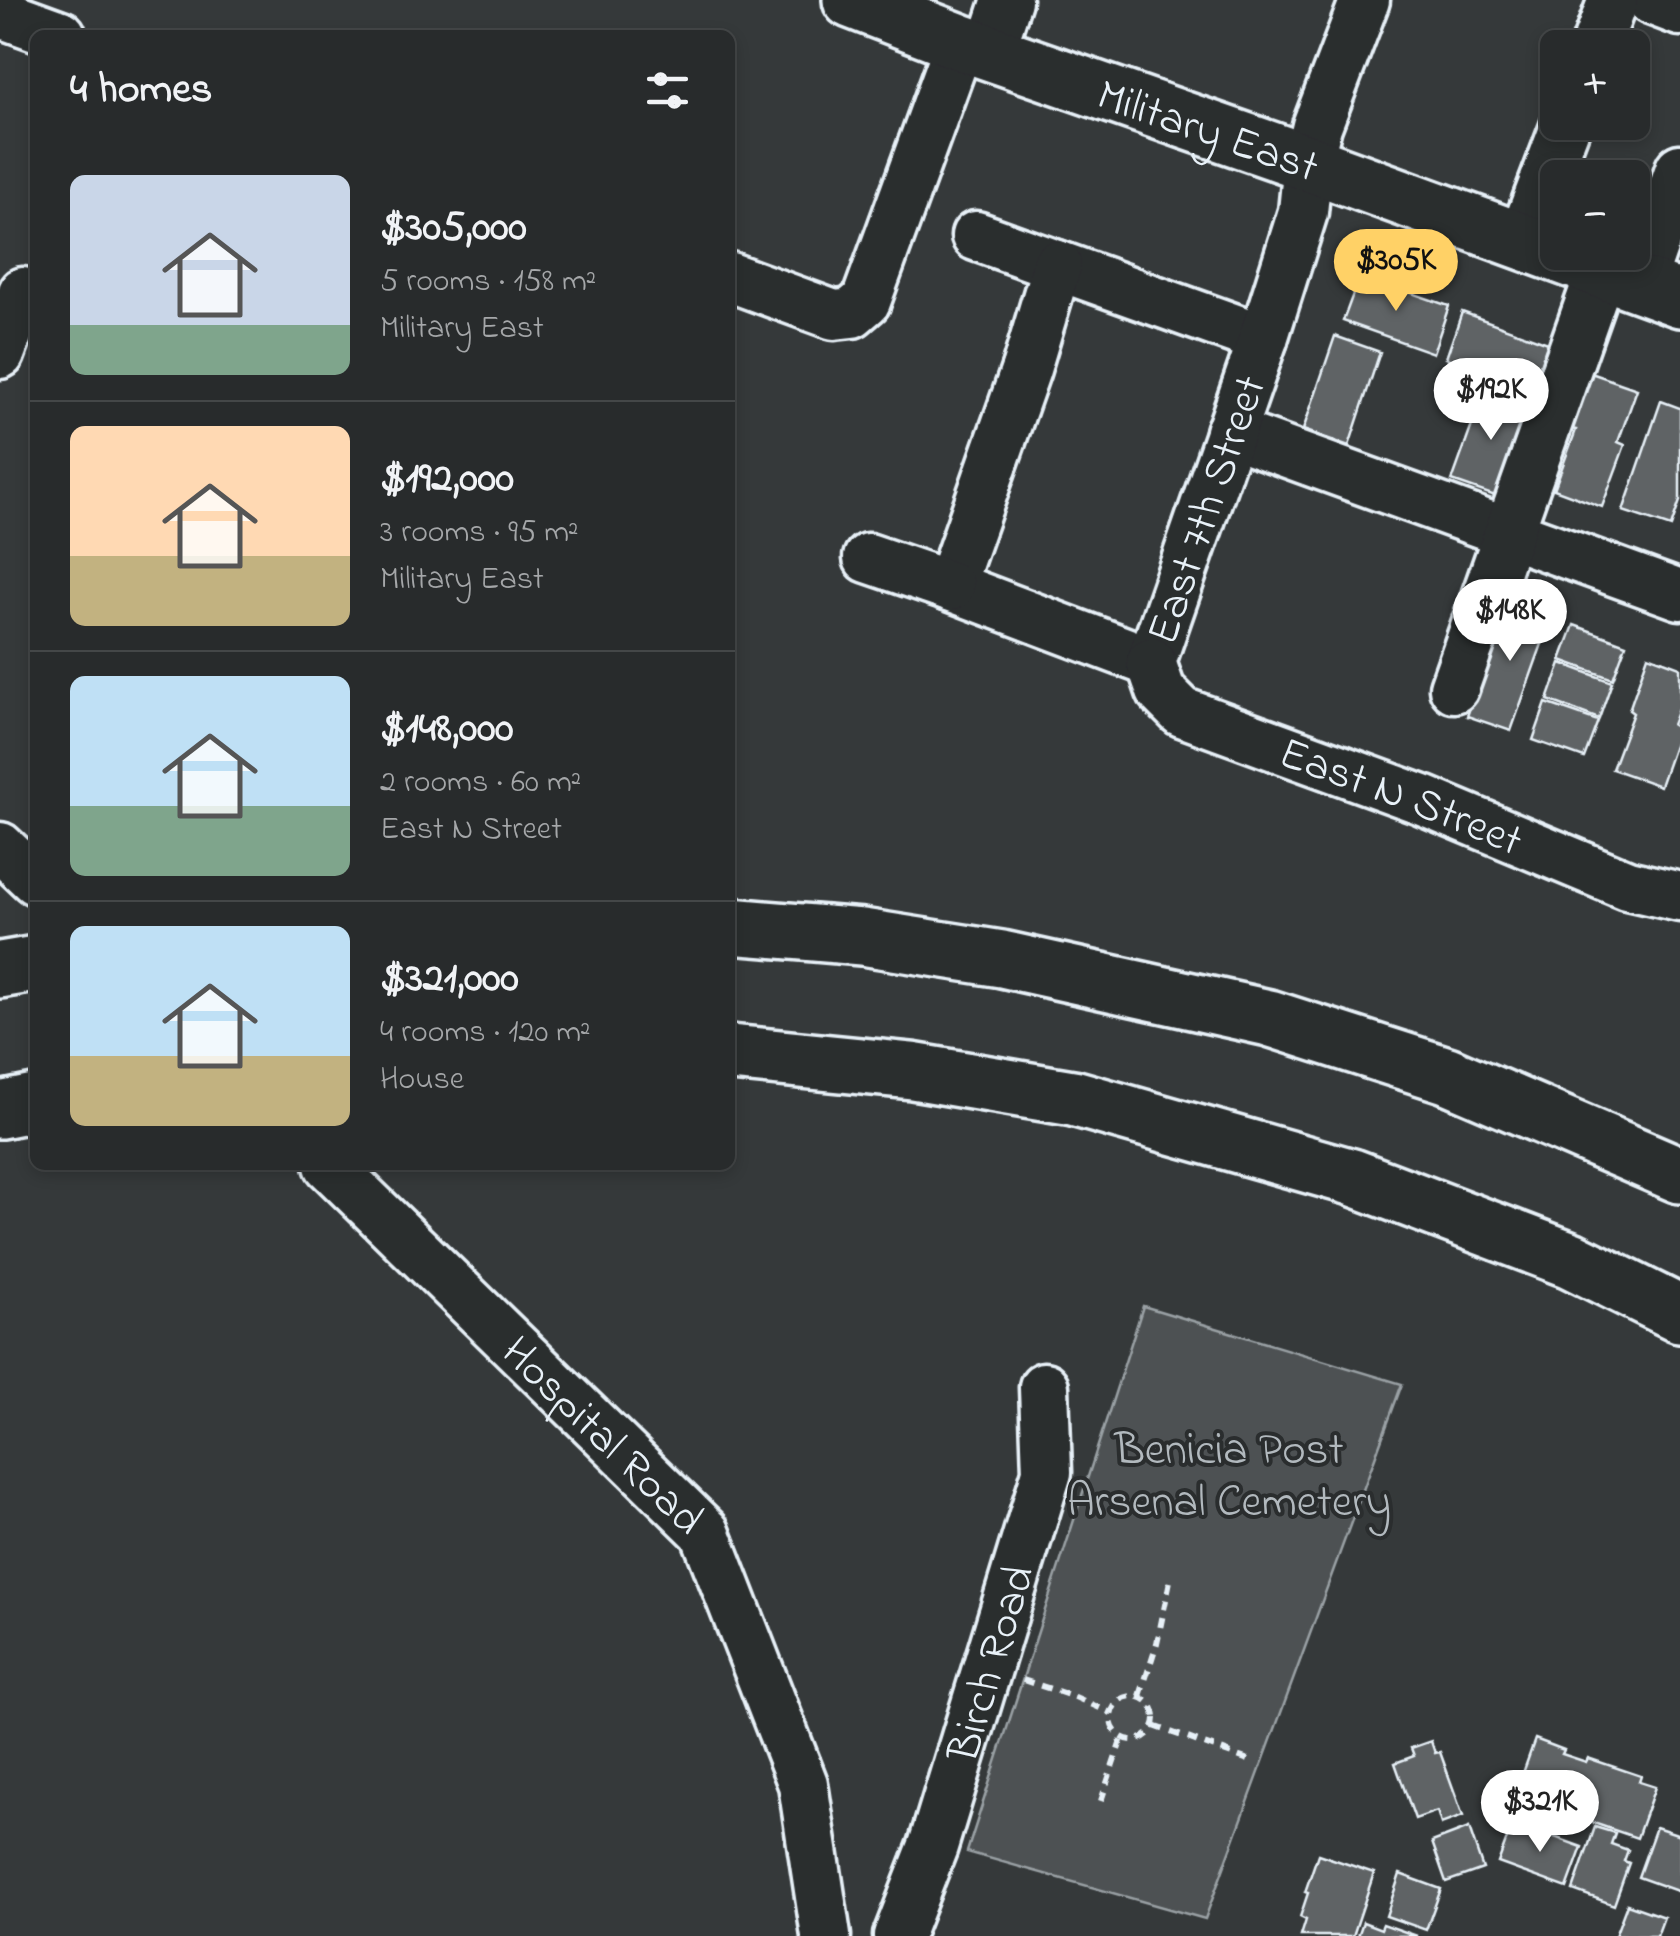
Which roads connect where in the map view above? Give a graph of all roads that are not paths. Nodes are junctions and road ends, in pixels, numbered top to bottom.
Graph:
1 (851, 0) edge
2 (1007, 0) edge
3 (1365, 0) edge
4 (1613, 0) edge
5 (1651, 0) edge
6 (1680, 11) edge
7 (0, 13) edge
8 (47, 30) edge
9 (1602, 30) edge
10 (975, 47) junction
11 (1560, 140) edge
12 (1308, 162) junction
13 (1680, 169) edge
14 (976, 236) dead end
15 (1522, 240) junction
16 (1057, 265) junction
17 (735, 280) edge
18 (1640, 285) edge
19 (19, 291) edge
20 (1263, 339) junction
21 (0, 354) edge
22 (1230, 432) junction
23 (1509, 532) junction
24 (868, 558) dead end
25 (950, 586) junction
26 (1680, 595) edge
27 (1151, 662) junction
28 (1454, 688) dead end
29 (0, 846) edge
30 (30, 875) edge
31 (1680, 897) edge
32 (735, 926) edge
33 (30, 965) edge
34 (0, 970) edge
35 (735, 1053) edge
36 (30, 1103) edge
37 (0, 1110) edge
38 (334, 1170) edge
39 (1680, 1175) edge
40 (1680, 1314) edge
41 (1044, 1387) dead end
42 (826, 1936) edge
43 (898, 1936) edge

1 - 10 main road, Military East
2 - 10 street
3 - 12 street, East 7th Street
4 - 9 street
5 - 6 street
7 - 8 street
10 - 12 main road, Military East
10 - 17 street
11 - 15 street
12 - 15 main road, Military East
12 - 20 street, East 7th Street
13 - 18 street
14 - 16 street
15 - 18 main road, Military East
16 - 20 street
16 - 25 street
18 - 23 street
19 - 21 street
20 - 22 street, East 7th Street
22 - 23 street
22 - 27 street, East 7th Street
23 - 26 street
23 - 28 street
24 - 25 street, East 7th Street
25 - 27 street, East 7th Street
27 - 31 street, East N Street
29 - 30 street
32 - 39 main road
33 - 34 main road
35 - 40 main road
36 - 37 main road
38 - 42 street, Hospital Road
41 - 43 street, Birch Road

